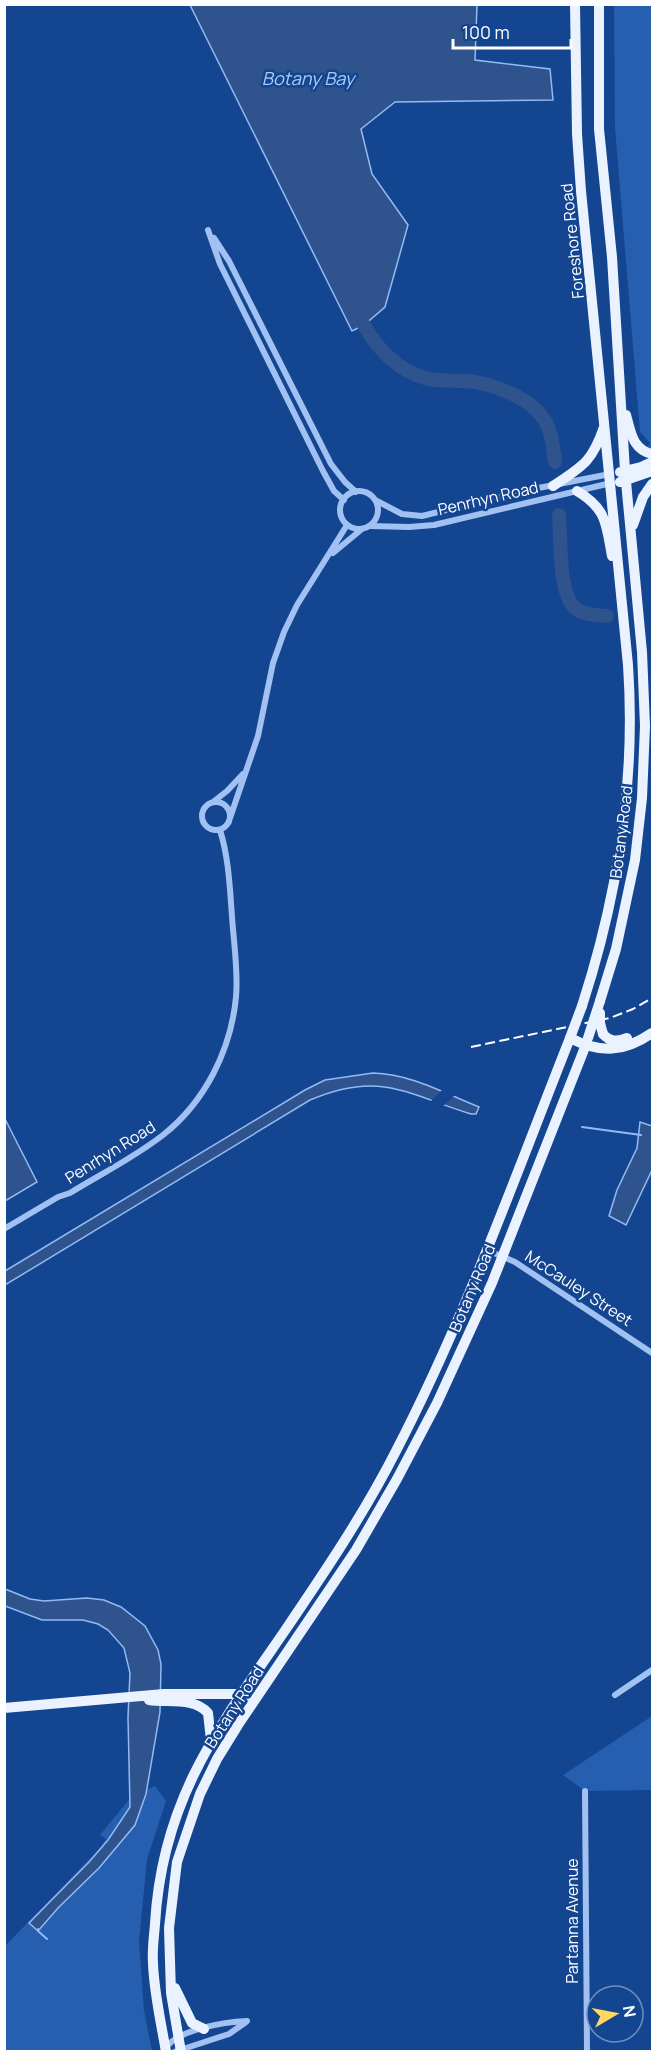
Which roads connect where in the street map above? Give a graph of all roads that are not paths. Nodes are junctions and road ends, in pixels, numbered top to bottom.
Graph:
1 (575, 4) edge
2 (599, 4) edge
3 (620, 391) junction
4 (605, 424) junction
5 (652, 454) edge
6 (652, 462) edge
7 (652, 471) edge
8 (626, 476) junction
9 (611, 478) junction
10 (652, 484) edge
11 (553, 486) junction
12 (577, 491) junction
13 (356, 492) junction
14 (344, 500) junction
15 (375, 500) junction
16 (347, 525) junction
17 (367, 527) junction
18 (632, 528) junction
19 (328, 558) junction
20 (622, 600) junction
21 (245, 771) junction
22 (213, 802) junction
23 (230, 818) junction
24 (220, 830) junction
25 (600, 1000) junction
26 (652, 1033) edge
27 (577, 1042) junction
28 (4, 1229) edge
29 (487, 1250) junction
30 (502, 1257) junction
31 (652, 1353) edge
32 (652, 1670) edge
33 (241, 1694) junction
34 (615, 1695) dead end
35 (164, 1698) junction
36 (253, 1703) junction
37 (4, 1708) edge
38 (211, 1740) junction
39 (585, 1791) dead end
40 (169, 1971) junction
41 (204, 2029) junction
42 (179, 2037) junction
43 (174, 2051) edge
44 (587, 2052) edge

1 - 4 main road, Foreshore Road
2 - 3 main road
3 - 5 main road
3 - 8 main road
4 - 9 main road, Foreshore Road
4 - 11 main road
6 - 8 main road
7 - 8 main road
8 - 9 main road
8 - 18 main road, Botany Road
9 - 11 street, Penrhyn Road
9 - 12 street, Penrhyn Road
9 - 20 main road, Botany Road
10 - 18 main road
11 - 15 street, Penrhyn Road
12 - 17 street, Penrhyn Road
12 - 20 main road
13 - 14 street
13 - 14 street
13 - 15 street
14 - 16 street
15 - 17 street
16 - 17 street
16 - 19 street
17 - 19 street
18 - 25 main road, Botany Road
19 - 21 street
20 - 27 main road, Botany Road, bridge
21 - 22 street
21 - 23 street
22 - 23 street
22 - 24 street
23 - 24 street
24 - 28 street, Penrhyn Road
25 - 26 main road, bridge
25 - 27 main road, Botany Road, bridge
26 - 27 main road
27 - 29 main road, Botany Road
27 - 30 main road, Botany Road
29 - 30 street, McCauley Street
29 - 33 main road, Botany Road
30 - 31 street, McCauley Street
30 - 36 main road, Botany Road
32 - 34 street
33 - 35 main road
33 - 36 main road
33 - 38 main road, Botany Road
35 - 37 main road
35 - 38 main road
36 - 40 main road, Botany Road
38 - 43 main road, Botany Road
39 - 44 street, Partanna Avenue
40 - 41 main road
40 - 42 main road, Botany Road
41 - 42 street
41 - 43 street
42 - 43 main road, Botany Road

